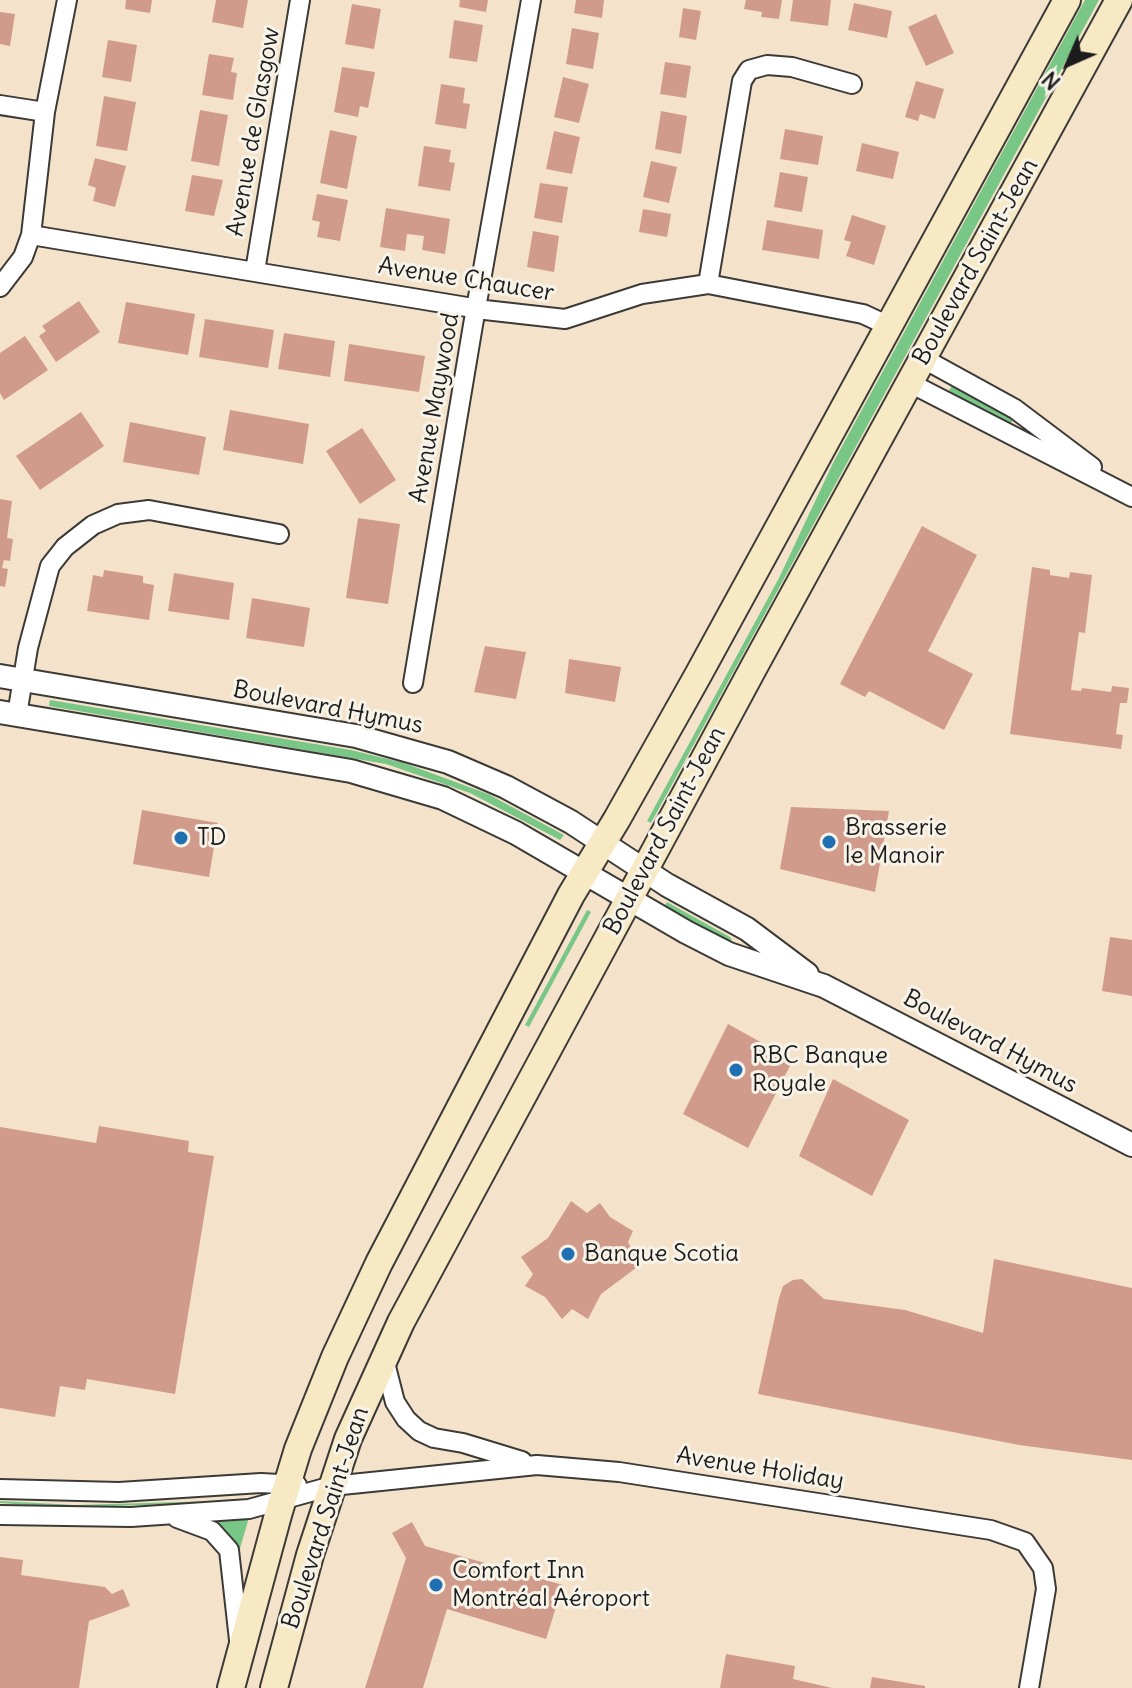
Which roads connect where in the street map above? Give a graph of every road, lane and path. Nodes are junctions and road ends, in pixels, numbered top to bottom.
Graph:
1 (67, 0) edge
2 (300, 0) edge
3 (531, 0) edge
4 (1067, 0) edge
5 (1119, 0) edge
6 (852, 84) dead end
7 (0, 105) edge
8 (45, 112) junction
9 (31, 235) junction
10 (255, 271) junction
11 (708, 284) junction
12 (0, 287) edge
13 (476, 307) junction
14 (889, 326) junction
15 (924, 359) junction
16 (910, 383) junction
17 (1130, 496) edge
18 (279, 534) dead end
19 (0, 676) edge
20 (23, 681) junction
21 (413, 683) dead end
22 (8, 714) edge
23 (603, 843) junction
24 (644, 870) junction
25 (585, 873) junction
26 (628, 899) junction
27 (824, 986) junction
28 (1132, 1145) edge
29 (384, 1357) junction
30 (537, 1465) junction
31 (332, 1486) junction
32 (0, 1489) edge
33 (284, 1492) junction
34 (0, 1515) edge
35 (171, 1516) junction
36 (240, 1650) junction
37 (231, 1688) edge
38 (274, 1688) edge
39 (1029, 1688) edge

1 - 8 street
2 - 10 street, Avenue de Glasgow
3 - 13 street, Avenue Maywood
4 - 14 main road, Boulevard Saint-Jean
5 - 15 main road, Boulevard Saint-Jean
6 - 11 street
7 - 8 street
8 - 9 street
9 - 10 street, Avenue Chaucer
9 - 12 street
10 - 13 street, Avenue Chaucer
11 - 13 street, Avenue Chaucer
11 - 14 street, Avenue Chaucer
13 - 21 street, Avenue Maywood
14 - 23 main road, Boulevard Saint-Jean
15 - 16 main road, Boulevard Saint-Jean
15 - 17 street
16 - 17 street
16 - 24 main road, Boulevard Saint-Jean
18 - 20 street
19 - 20 street, Boulevard Hymus
20 - 22 street
20 - 23 street, Boulevard Hymus
22 - 25 street, Boulevard Hymus
23 - 24 street, Boulevard Hymus
23 - 25 main road, Boulevard Saint-Jean
24 - 26 main road, Boulevard Saint-Jean
24 - 27 street, Boulevard Hymus
25 - 26 street, Boulevard Hymus
25 - 33 main road, Boulevard Saint-Jean
26 - 27 street, Boulevard Hymus
26 - 29 main road, Boulevard Saint-Jean
27 - 28 street, Boulevard Hymus
29 - 30 street
29 - 31 main road, Boulevard Saint-Jean
30 - 31 street, Avenue Holiday
30 - 39 street, Avenue Holiday
31 - 33 street, Avenue Holiday
31 - 38 main road, Boulevard Saint-Jean
32 - 33 street, Avenue Holiday
33 - 35 street, Avenue Holiday
33 - 36 main road, Boulevard Saint-Jean
34 - 35 street, Avenue Holiday
35 - 36 street
36 - 37 main road, Boulevard Saint-Jean

